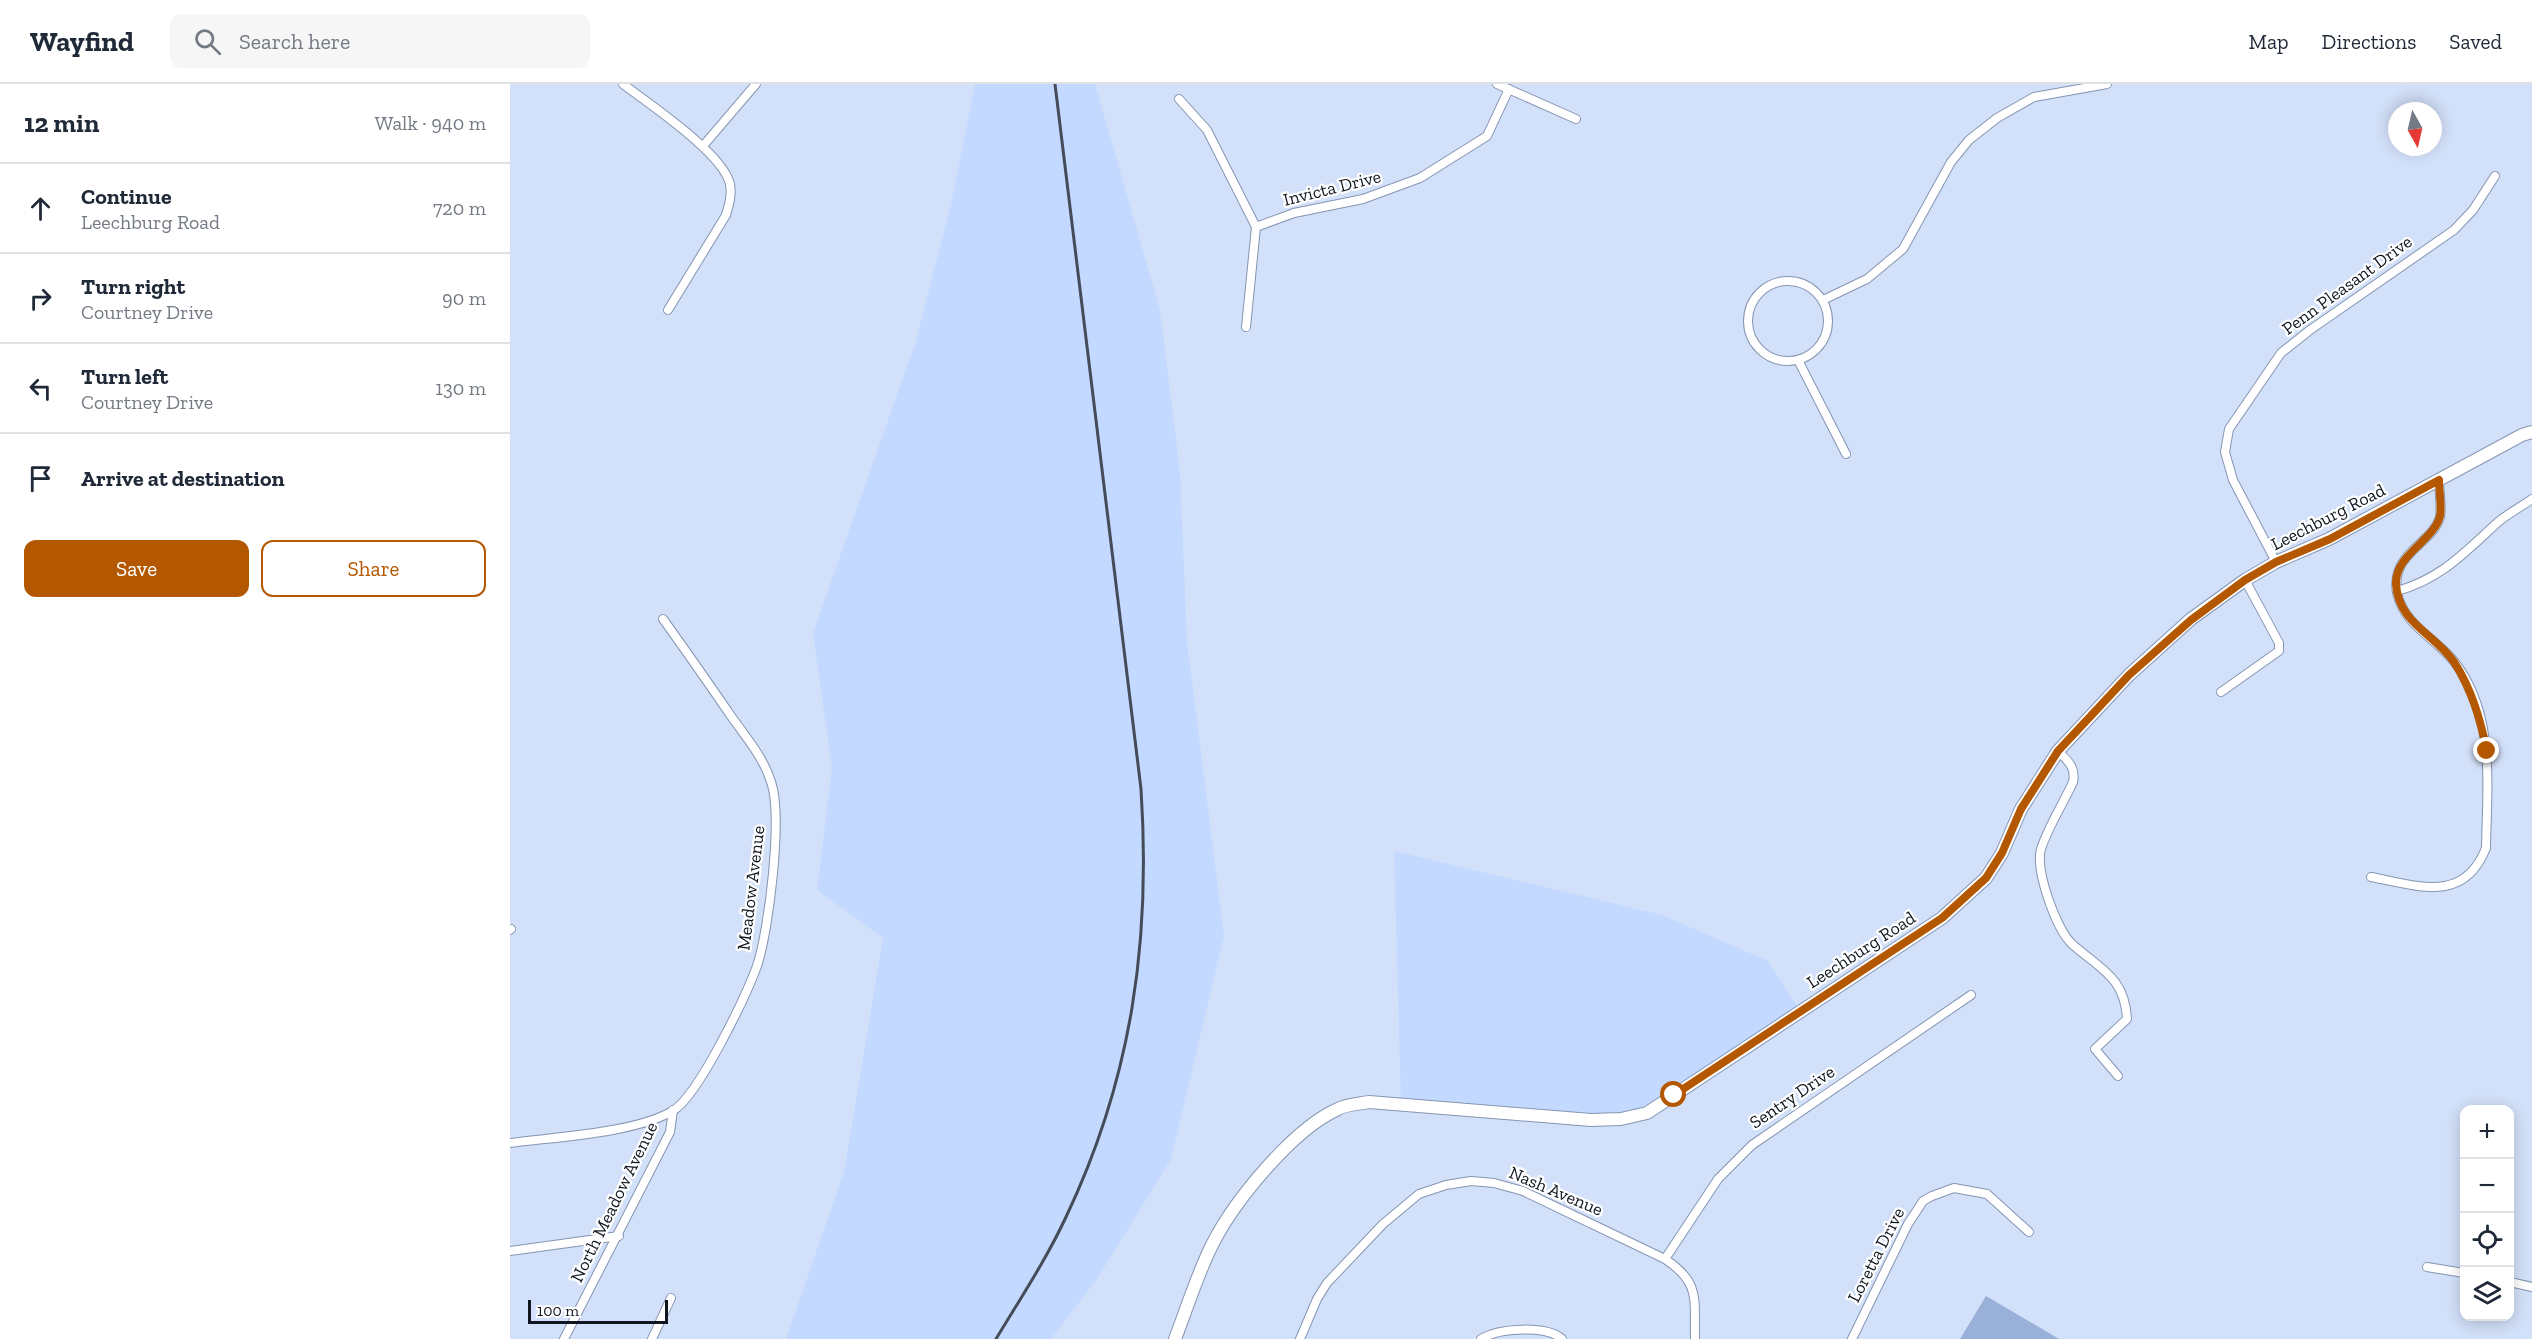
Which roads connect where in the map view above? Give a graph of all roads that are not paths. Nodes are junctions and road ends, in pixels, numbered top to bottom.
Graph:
1 (622, 84) edge
2 (756, 84) edge
3 (1497, 84) edge
4 (2107, 84) edge
5 (1509, 89) junction
6 (1179, 99) dead end
7 (1576, 120) dead end
8 (703, 146) junction
9 (2495, 176) dead end
10 (1256, 228) junction
11 (1823, 300) junction
12 (668, 310) dead end
13 (1246, 327) dead end
14 (1799, 362) junction
15 (2532, 432) edge
16 (1846, 454) dead end
17 (2439, 480) junction
18 (2532, 499) edge
19 (2276, 562) junction
20 (2245, 580) junction
21 (2397, 591) junction
22 (663, 619) dead end
23 (2221, 692) dead end
24 (2058, 751) junction
25 (2371, 877) dead end
26 (1971, 995) dead end
27 (2118, 1076) dead end
28 (674, 1110) junction
29 (510, 1143) edge
30 (2029, 1232) dead end
31 (619, 1236) junction
32 (510, 1251) edge
33 (1665, 1259) junction
34 (2427, 1267) dead end
35 (2460, 1272) edge
36 (2514, 1283) edge
37 (2532, 1287) edge
38 (671, 1298) dead end
39 (564, 1339) edge
40 (652, 1339) edge
41 (1175, 1339) edge
42 (1300, 1339) edge
43 (1481, 1339) edge
44 (1562, 1339) edge
45 (1695, 1339) edge
46 (1852, 1339) edge

1 - 8 street
2 - 8 street
3 - 5 street
4 - 11 street
5 - 7 street
5 - 10 street, Invicta Drive
6 - 10 street
8 - 12 street
9 - 19 street, Penn Pleasant Drive
10 - 13 street
11 - 14 street
11 - 14 street
14 - 16 street
15 - 17 street, Leechburg Road
17 - 19 street, Leechburg Road
17 - 21 street
18 - 21 street
19 - 20 street, Leechburg Road
20 - 23 street
20 - 24 street, Leechburg Road
21 - 25 street
22 - 28 street, Meadow Avenue
24 - 27 street
24 - 41 street, Leechburg Road
26 - 33 street, Sentry Drive
28 - 29 street, Meadow Avenue
28 - 31 street, North Meadow Avenue
30 - 46 street, Loretta Drive
31 - 32 street
31 - 39 street, North Meadow Avenue
33 - 42 street, Nash Avenue
33 - 45 street, Nash Avenue
34 - 35 street
36 - 37 street
38 - 40 street
43 - 44 street

